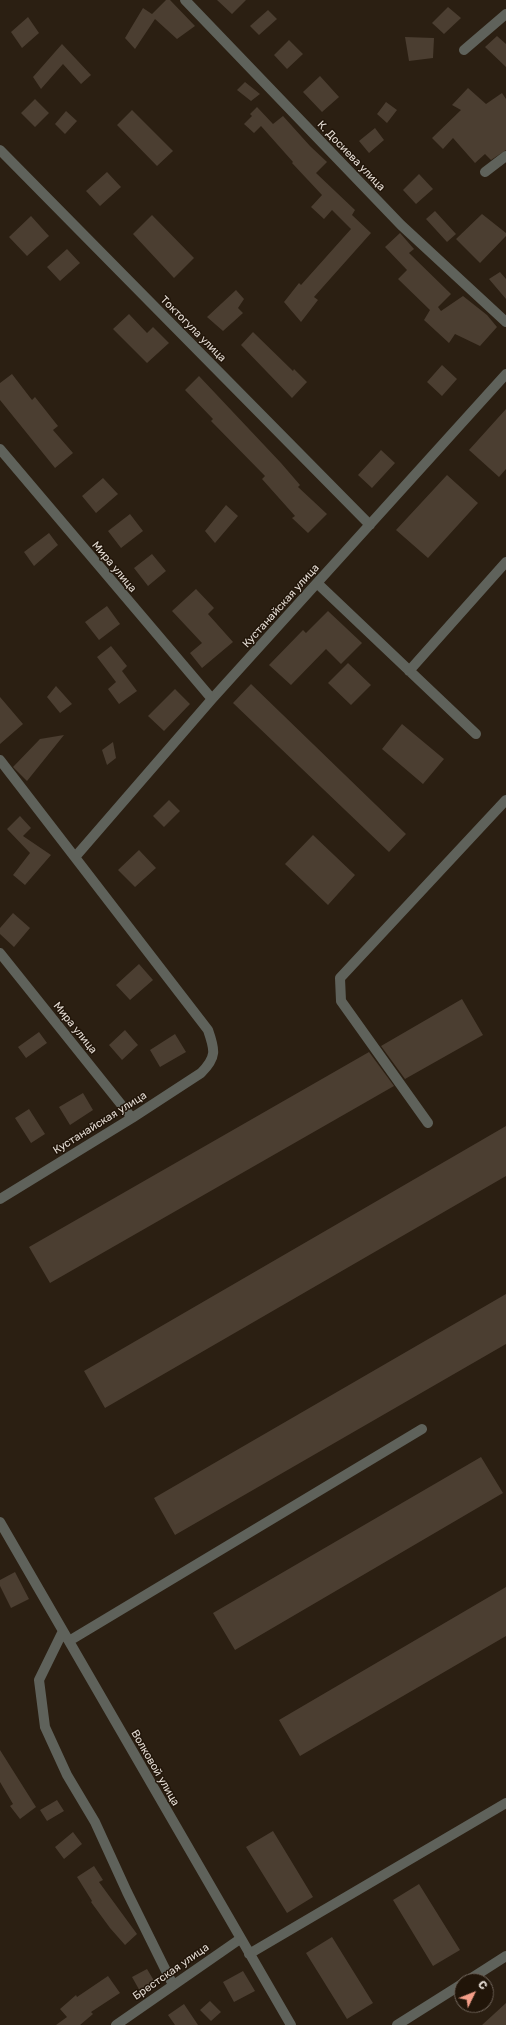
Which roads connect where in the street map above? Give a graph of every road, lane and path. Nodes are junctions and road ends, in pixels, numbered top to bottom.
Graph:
1 (184, 0) edge
2 (506, 14) edge
3 (464, 50) dead end
4 (0, 150) edge
5 (506, 156) edge
6 (485, 172) dead end
7 (506, 322) edge
8 (506, 374) edge
9 (0, 449) edge
10 (370, 525) junction
11 (506, 562) edge
12 (317, 584) junction
13 (409, 671) junction
14 (212, 699) junction
15 (476, 734) dead end
16 (0, 760) edge
17 (506, 800) edge
18 (76, 856) junction
19 (0, 953) edge
20 (132, 1118) junction
21 (428, 1123) dead end
22 (0, 1199) edge
23 (422, 1429) dead end
24 (0, 1522) edge
25 (63, 1631) junction
26 (69, 1641) junction
27 (506, 1803) edge
28 (240, 1939) junction
29 (249, 1954) junction
30 (506, 1956) edge
31 (479, 1973) edge
32 (174, 1985) junction
33 (454, 1989) edge
34 (116, 2025) edge
35 (291, 2025) edge
36 (397, 2025) edge

1 - 7 street, К. Досиева улица
2 - 3 street
4 - 10 street, Токтогула улица
5 - 6 street
8 - 10 street, Кустанайская улица
9 - 14 street, Мира улица
10 - 12 street, Кустанайская улица
11 - 13 street
12 - 13 street
12 - 14 street, Кустанайская улица
13 - 15 street
14 - 18 street, Кустанайская улица
16 - 18 street
17 - 21 street
18 - 20 street, Кустанайская улица
19 - 20 street, Мира улица
20 - 22 street, Кустанайская улица
23 - 26 street
24 - 25 street, Волковой улица
25 - 26 street, Волковой улица
25 - 32 street
26 - 28 street, Волковой улица
27 - 29 street
28 - 29 street, Волковой улица
28 - 32 street, Брестская улица
29 - 35 street, Волковой улица
30 - 31 street
32 - 34 street, Брестская улица
33 - 36 street

